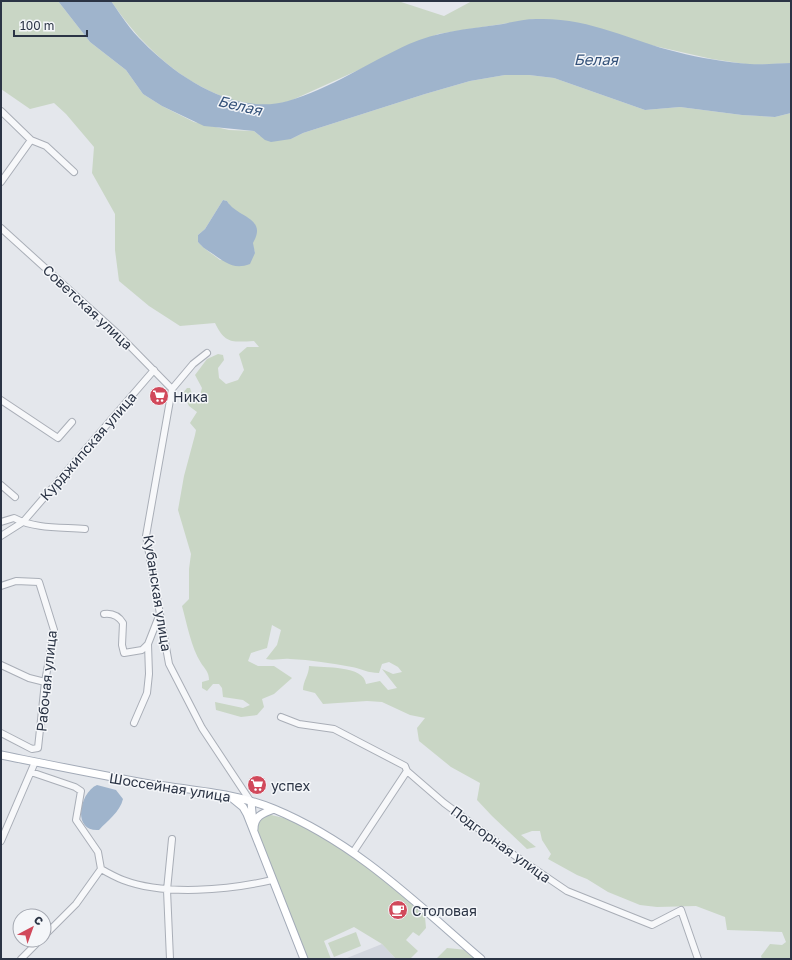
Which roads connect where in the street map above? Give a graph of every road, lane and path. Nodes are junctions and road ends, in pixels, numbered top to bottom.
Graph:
1 (1, 111) edge
2 (31, 140) junction
3 (74, 172) dead end
4 (1, 182) edge
5 (1, 228) edge
6 (207, 353) dead end
7 (154, 370) junction
8 (172, 389) junction
9 (1, 400) edge
10 (72, 422) dead end
11 (1, 485) edge
12 (15, 497) dead end
13 (1, 522) edge
14 (23, 522) junction
15 (85, 529) dead end
16 (1, 536) edge
17 (1, 586) edge
18 (104, 614) dead end
19 (160, 614) junction
20 (148, 644) junction
21 (1, 665) edge
22 (44, 682) junction
23 (281, 717) dead end
24 (134, 723) dead end
25 (1, 733) edge
26 (1, 755) edge
27 (35, 762) junction
28 (407, 771) junction
29 (31, 772) junction
30 (231, 797) junction
31 (251, 802) junction
32 (274, 809) junction
33 (254, 831) junction
34 (1, 839) edge
35 (172, 839) dead end
36 (354, 851) junction
37 (101, 869) junction
38 (272, 880) junction
39 (167, 890) junction
40 (52, 928) edge
41 (32, 948) edge
42 (21, 959) edge
43 (170, 959) edge
44 (304, 959) edge
45 (481, 959) edge
46 (698, 959) edge

1 - 2 street
2 - 3 street
2 - 4 street
5 - 7 street, Советская улица
6 - 8 street
7 - 8 street, Советская улица
7 - 14 street, Курджипская улица
8 - 19 street, Кубанская улица
9 - 10 street
11 - 12 street
13 - 14 street
14 - 15 street
14 - 16 street, Курджипская улица
17 - 22 street, Рабочая улица
18 - 20 street
19 - 20 street
19 - 31 street, Кубанская улица
20 - 24 street
21 - 22 street
22 - 25 street, Рабочая улица
23 - 28 street, Подгорная улица
26 - 27 main road, Шоссейная улица
27 - 29 street
27 - 30 main road, Шоссейная улица
28 - 36 street
28 - 46 street, Подгорная улица
29 - 34 street
29 - 37 street
30 - 31 main road, Шоссейная улица
30 - 33 main road
31 - 32 main road, Шоссейная улица
31 - 33 main road
32 - 33 main road
32 - 36 main road, Шоссейная улица
33 - 38 main road
35 - 39 street
36 - 45 main road, Шоссейная улица
37 - 39 street
37 - 40 street
38 - 39 street
38 - 44 main road
39 - 43 street
41 - 42 street

